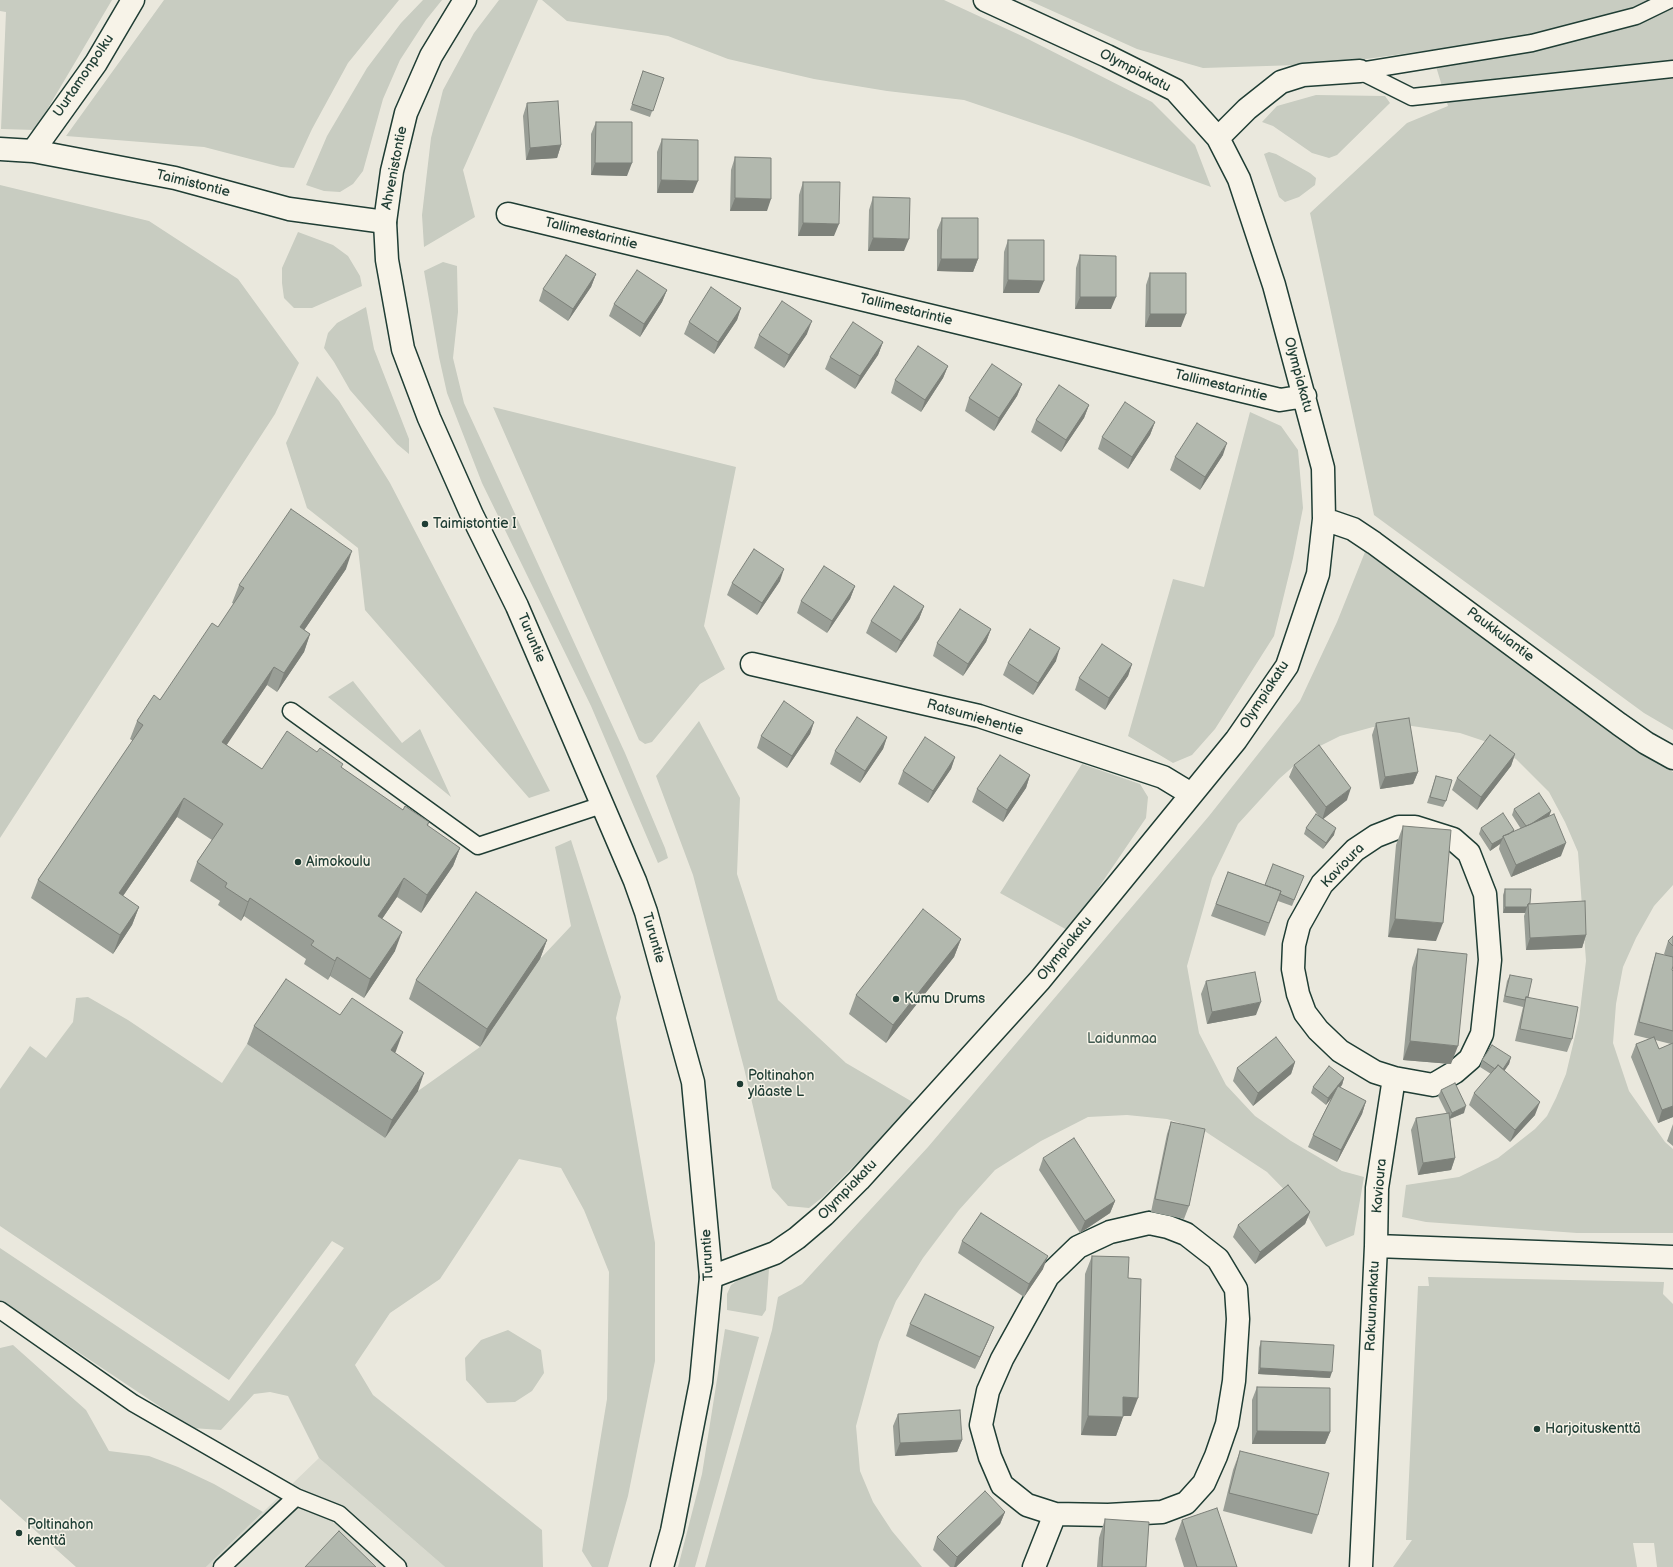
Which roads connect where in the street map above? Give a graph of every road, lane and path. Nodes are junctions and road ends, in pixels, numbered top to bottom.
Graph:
1 (133, 0) edge
2 (465, 0) edge
3 (985, 0) edge
4 (1669, 0) edge
5 (1673, 69) edge
6 (1360, 71) junction
7 (1218, 138) junction
8 (0, 149) edge
9 (34, 151) junction
10 (508, 214) dead end
11 (384, 222) junction
12 (403, 349) joint
13 (1305, 396) junction
14 (1324, 519) junction
15 (752, 664) dead end
16 (291, 711) dead end
17 (1673, 758) edge
18 (1191, 794) junction
19 (602, 805) junction
20 (1394, 1078) junction
21 (1376, 1246) junction
22 (1673, 1257) edge
23 (711, 1277) junction
24 (0, 1310) edge
25 (296, 1497) junction
26 (1055, 1514) junction
27 (222, 1567) edge
28 (398, 1567) edge
29 (662, 1567) edge
30 (1034, 1567) edge
31 (1361, 1567) edge

1 - 9 street, Uurtamonpolku
2 - 11 street, Ahvenistontie
3 - 7 street, Olympiakatu
4 - 6 lane
5 - 6 lane
6 - 7 street
7 - 13 street, Olympiakatu
8 - 9 street, Taimistontie
9 - 11 street, Taimistontie
10 - 13 street, Tallimestarintie
11 - 12 street, Ahvenistontie
12 - 19 street, Turuntie
13 - 14 street, Olympiakatu
14 - 17 street, Paukkulantie
14 - 18 street, Olympiakatu
15 - 18 street, Ratsumiehentie
16 - 19 lane
18 - 23 street, Olympiakatu
19 - 23 street, Turuntie
20 - 20 street, Kavioura
20 - 21 street, Kavioura
21 - 22 street, Rakuunankatu
21 - 31 street, Rakuunankatu
23 - 29 street, Turuntie
24 - 25 lane
25 - 27 lane
25 - 28 lane
26 - 26 street
26 - 30 street

